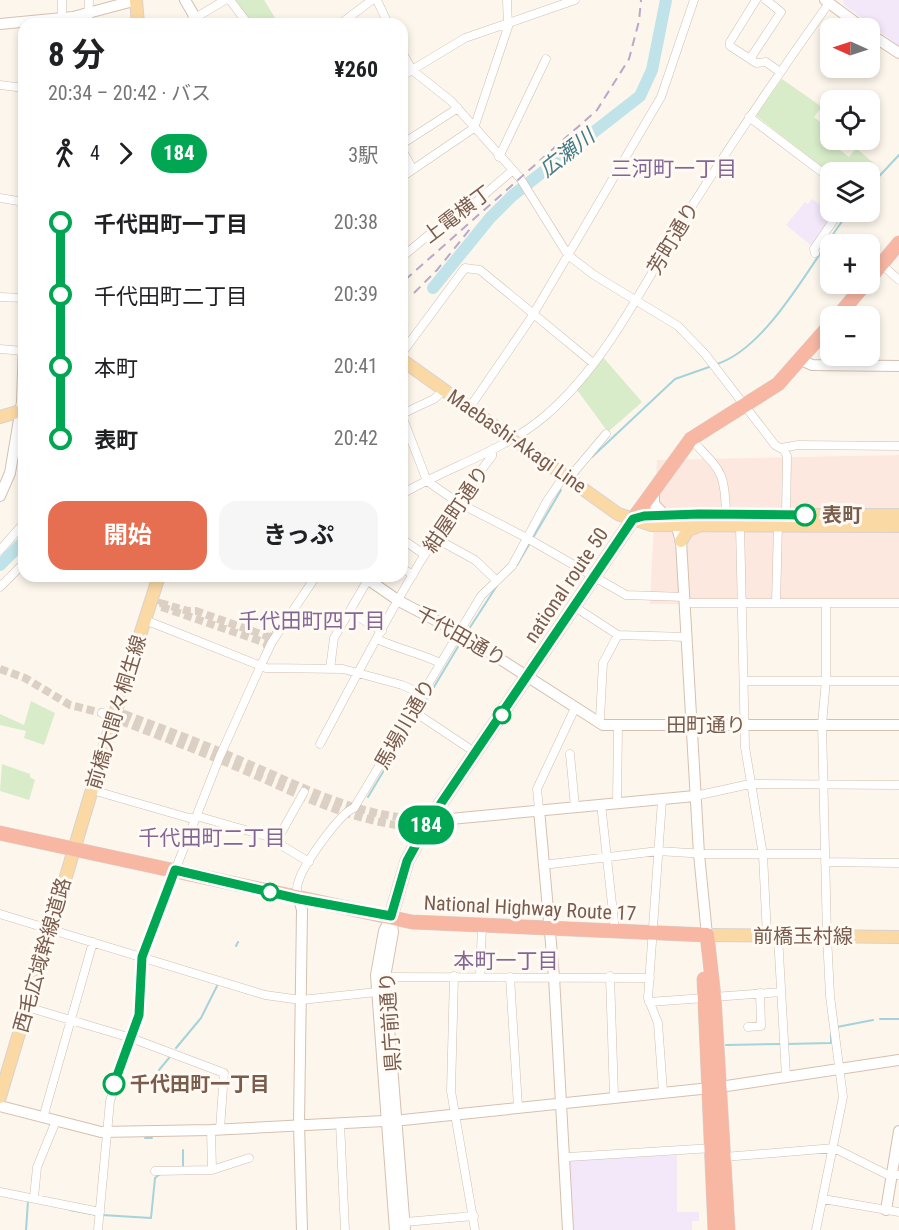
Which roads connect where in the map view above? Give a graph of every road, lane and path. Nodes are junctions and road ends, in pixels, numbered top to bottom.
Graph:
1 (62, 0) edge
2 (89, 0) edge
3 (136, 0) edge
4 (185, 0) edge
5 (225, 0) edge
6 (230, 0) edge
7 (372, 0) edge
8 (377, 0) edge
9 (507, 0) edge
10 (575, 0) edge
11 (694, 0) edge
12 (756, 0) edge
13 (766, 0) edge
14 (828, 1) edge
15 (61, 18) edge
16 (88, 18) edge
17 (138, 18) edge
18 (195, 18) edge
19 (201, 18) edge
20 (244, 18) edge
21 (348, 18) edge
22 (385, 18) edge
23 (850, 18) edge
24 (18, 23) edge
25 (508, 23) junction
26 (0, 24) edge
27 (880, 41) edge
28 (899, 53) edge
29 (546, 59) dead end
30 (750, 59) junction
31 (408, 63) edge
32 (412, 70) junction
33 (408, 72) edge
34 (780, 72) junction
35 (0, 85) edge
36 (18, 87) edge
37 (458, 108) junction
38 (749, 117) junction
39 (474, 128) junction
40 (408, 140) edge
41 (499, 157) junction
42 (408, 161) edge
43 (412, 168) junction
44 (513, 170) junction
45 (820, 171) edge
46 (408, 172) edge
47 (0, 198) edge
48 (18, 201) edge
49 (832, 222) edge
50 (899, 243) edge
51 (408, 252) edge
52 (815, 253) dead end
53 (568, 255) junction
54 (881, 264) joint
55 (899, 280) edge
56 (856, 294) edge
57 (0, 297) edge
58 (18, 298) edge
59 (635, 301) junction
60 (846, 306) edge
61 (534, 314) junction
62 (820, 337) edge
63 (408, 345) edge
64 (0, 349) edge
65 (18, 351) edge
66 (801, 360) junction
67 (592, 363) junction
68 (408, 364) edge
69 (899, 366) edge
70 (444, 390) junction
71 (742, 406) junction
72 (470, 407) junction
73 (18, 412) edge
74 (408, 412) edge
75 (0, 417) edge
76 (408, 431) edge
77 (18, 432) edge
78 (606, 435) dead end
79 (512, 437) junction
80 (691, 440) junction
81 (899, 446) edge
82 (781, 448) junction
83 (493, 449) junction
84 (569, 478) junction
85 (427, 481) junction
86 (654, 489) junction
87 (408, 491) edge
88 (0, 496) edge
89 (457, 502) junction
90 (663, 515) junction
91 (726, 515) junction
92 (786, 515) junction
93 (899, 515) edge
94 (633, 519) junction
95 (741, 525) junction
96 (778, 525) junction
97 (899, 526) edge
98 (680, 529) junction
99 (18, 530) edge
100 (435, 538) junction
101 (528, 538) junction
102 (620, 539) junction
103 (408, 543) edge
104 (0, 550) edge
105 (425, 555) junction
106 (18, 569) edge
107 (408, 572) edge
108 (413, 575) junction
109 (595, 577) junction
110 (496, 580) junction
111 (157, 582) edge
112 (311, 582) edge
113 (365, 582) edge
114 (374, 582) edge
115 (0, 587) edge
116 (685, 600) junction
117 (399, 601) junction
118 (742, 603) junction
119 (776, 603) junction
120 (826, 603) junction
121 (899, 603) edge
122 (575, 607) junction
123 (350, 612) junction
124 (145, 620) junction
125 (382, 631) junction
126 (458, 632) junction
127 (618, 635) junction
128 (687, 637) junction
129 (377, 639) junction
130 (440, 663) junction
131 (261, 665) junction
132 (330, 669) junction
133 (357, 674) junction
134 (528, 676) junction
135 (826, 680) junction
136 (744, 681) junction
137 (899, 681) edge
138 (422, 694) junction
139 (575, 708) junction
140 (416, 713) junction
141 (597, 722) junction
142 (691, 724) junction
143 (744, 724) junction
144 (822, 724) junction
145 (618, 725) junction
146 (899, 725) edge
147 (320, 744) dead end
148 (476, 753) junction
149 (570, 754) dead end
150 (750, 784) junction
151 (823, 784) junction
152 (899, 785) edge
153 (92, 790) junction
154 (304, 792) dead end
155 (695, 796) junction
156 (662, 800) junction
157 (617, 803) junction
158 (601, 804) junction
159 (575, 807) junction
160 (539, 809) junction
161 (195, 817) junction
162 (429, 821) junction
163 (414, 823) dead end
164 (0, 833) edge
165 (276, 842) junction
166 (74, 848) junction
167 (658, 851) junction
168 (699, 854) junction
169 (763, 855) junction
170 (608, 857) junction
171 (825, 858) junction
172 (309, 862) junction
173 (899, 862) edge
174 (543, 865) junction
175 (175, 870) junction
176 (299, 899) junction
177 (0, 914) edge
178 (391, 916) junction
179 (482, 926) junction
180 (550, 928) junction
181 (50, 929) junction
182 (615, 931) junction
183 (653, 934) junction
184 (707, 935) junction
185 (772, 936) junction
186 (827, 936) junction
187 (899, 937) edge
188 (93, 942) junction
189 (142, 957) junction
190 (453, 976) junction
191 (480, 976) junction
192 (554, 976) junction
193 (610, 976) junction
194 (385, 977) junction
195 (510, 978) junction
196 (650, 978) junction
197 (377, 992) junction
198 (781, 992) junction
199 (760, 993) junction
200 (709, 997) junction
201 (301, 1000) junction
202 (649, 1002) junction
203 (27, 1007) junction
204 (71, 1020) junction
205 (748, 1027) dead end
206 (130, 1038) junction
207 (899, 1060) edge
208 (839, 1067) junction
209 (786, 1076) junction
210 (715, 1088) junction
211 (663, 1092) junction
212 (614, 1096) junction
213 (0, 1097) edge
214 (562, 1102) junction
215 (0, 1106) edge
216 (518, 1107) junction
217 (454, 1113) junction
218 (43, 1118) junction
219 (392, 1120) junction
220 (56, 1121) junction
221 (340, 1123) junction
222 (299, 1124) junction
223 (216, 1129) junction
224 (899, 1131) edge
225 (108, 1133) junction
226 (834, 1148) junction
227 (718, 1153) junction
228 (249, 1158) dead end
229 (565, 1160) junction
230 (212, 1170) junction
231 (155, 1171) dead end
232 (896, 1175) edge
233 (0, 1192) edge
234 (34, 1198) junction
235 (823, 1199) junction
236 (886, 1210) junction
237 (100, 1212) junction
238 (899, 1212) edge
239 (474, 1216) junction
240 (405, 1226) edge
241 (98, 1230) edge
242 (302, 1230) edge
243 (345, 1230) edge
244 (396, 1230) edge
245 (475, 1230) edge
246 (568, 1230) edge
247 (715, 1230) edge
248 (728, 1230) edge
249 (816, 1230) edge

1 - 15 street
2 - 16 street
3 - 16 street
3 - 17 main road
4 - 18 street
5 - 19 street
6 - 20 street
7 - 21 street
8 - 22 street
9 - 25 street
10 - 25 street
11 - 53 street
12 - 30 street
13 - 30 street
14 - 23 street
14 - 34 street, 芳町通り
24 - 26 street
25 - 32 street
25 - 39 street
27 - 28 street
29 - 41 street
30 - 34 street
31 - 32 street
32 - 33 street
32 - 37 street
34 - 38 street, 芳町通り
35 - 36 street
37 - 39 street
37 - 40 street
38 - 45 street
38 - 59 street, 芳町通り
39 - 41 street
39 - 43 street
41 - 44 street
42 - 43 street
43 - 46 street
44 - 51 street, 上電横丁
44 - 53 street
47 - 48 street
49 - 52 street
50 - 54 highway
53 - 59 street
53 - 61 street
54 - 55 street
56 - 60 highway
57 - 58 street
59 - 67 street, 芳町通り
59 - 71 street
61 - 63 street
61 - 67 street
61 - 72 street
62 - 66 highway, national route 50
64 - 65 street
66 - 69 street
66 - 71 highway, national route 50
67 - 79 street, 芳町通り
68 - 70 main road, Maebashi-Akagi Line
70 - 72 main road, Maebashi-Akagi Line
70 - 74 street
71 - 80 highway, national route 50
71 - 82 street
72 - 79 main road, Maebashi-Akagi Line
73 - 75 main road
76 - 85 street
77 - 88 street
78 - 84 street, 馬場川通り
79 - 83 street, 芳町通り
79 - 84 main road, Maebashi-Akagi Line
80 - 86 highway, national route 50
80 - 91 street
81 - 82 street
82 - 92 street
83 - 85 street, 芳町通り
83 - 89 street, 紺屋町通り
84 - 94 main road, Maebashi-Akagi Line
84 - 101 street, 馬場川通り
85 - 87 street, 芳町通り
85 - 89 street
86 - 90 street
86 - 94 highway, national route 50
89 - 100 street, 紺屋町通り
89 - 101 street
90 - 94 main road
90 - 98 main road
91 - 92 main road
91 - 98 main road
92 - 93 main road
92 - 96 street
94 - 98 main road, Maebashi-Akagi Line
94 - 102 highway, national route 50
95 - 96 main road
95 - 98 main road
95 - 118 street
96 - 97 main road
96 - 119 street
98 - 102 main road
98 - 116 street
99 - 104 street
100 - 105 street, 紺屋町通り
100 - 110 street
101 - 109 street
101 - 110 street, 馬場川通り
102 - 109 highway, national route 50
103 - 105 street
105 - 108 street, 紺屋町通り
106 - 115 street
107 - 108 street
108 - 117 street, 紺屋町通り
109 - 116 street
109 - 122 highway, national route 50
110 - 126 street, 馬場川通り
111 - 124 main road, 前橋大間々桐生線
112 - 131 street
113 - 123 street
114 - 117 street, 千代田通り
116 - 118 street
116 - 128 street
117 - 125 street, 紺屋町通り
117 - 126 street, 千代田通り
118 - 119 street
118 - 136 street
119 - 120 street
120 - 121 street
120 - 135 street
122 - 127 street
122 - 134 highway, national route 50
123 - 125 street
123 - 132 street
124 - 131 street
124 - 153 main road, 前橋大間々桐生線
125 - 129 street, 紺屋町通り
126 - 130 street, 馬場川通り
126 - 134 street, 千代田通り
127 - 128 street
127 - 141 street
128 - 142 street
129 - 130 street
129 - 133 street, 紺屋町通り
130 - 138 street, 馬場川通り
131 - 132 street
131 - 161 street
132 - 133 street
133 - 138 street
133 - 147 street, 紺屋町通り
134 - 139 street, 田町通り
134 - 148 highway, national route 50
135 - 136 street
135 - 137 street
135 - 144 street
136 - 143 street
138 - 140 street, 馬場川通り
139 - 141 street, 田町通り
139 - 160 street
140 - 148 street
140 - 172 street, 馬場川通り
141 - 145 street, 田町通り
142 - 143 street, 田町通り
142 - 145 street, 田町通り
142 - 155 street
143 - 144 street, 田町通り
143 - 150 street
144 - 146 street, 田町通り
144 - 151 street
145 - 157 street
148 - 162 highway, national route 50
149 - 159 street
150 - 151 street
150 - 155 street
150 - 169 street
151 - 152 street
151 - 171 street
153 - 161 street
153 - 166 main road, 前橋大間々桐生線
154 - 165 street
155 - 156 street
155 - 168 street
156 - 157 street
156 - 167 street
157 - 158 street
158 - 159 street
158 - 170 street
159 - 160 street
160 - 162 street
160 - 174 street
161 - 165 street
161 - 175 street
162 - 163 street
162 - 178 highway, national route 50
164 - 166 highway, National Highway Route 17
165 - 172 street
166 - 175 highway, National Highway Route 17
166 - 181 main road, 西毛広域幹線道路
167 - 168 street
167 - 170 street
167 - 183 street
168 - 169 street
168 - 184 street
169 - 171 street
169 - 185 street
170 - 174 street
170 - 182 street
171 - 173 street
171 - 186 street
172 - 176 street, 馬場川通り
174 - 180 street
175 - 176 highway, National Highway Route 17
175 - 189 street
176 - 178 highway, National Highway Route 17
176 - 201 street
177 - 181 street
178 - 179 highway, National Highway Route 17
178 - 194 street, 県庁前通り
178 - 197 street, 県庁前通り
179 - 180 highway, National Highway Route 17
179 - 191 street
180 - 182 highway, National Highway Route 17
180 - 192 street
181 - 188 street
181 - 203 main road, 西毛広域幹線道路
182 - 183 highway, National Highway Route 17
183 - 184 highway, National Highway Route 17
183 - 196 street
184 - 185 main road, 前橋玉村線
184 - 200 highway
185 - 186 main road, 前橋玉村線
185 - 198 street
186 - 187 main road, 前橋玉村線
186 - 208 street
188 - 189 street
188 - 204 street
189 - 201 street
189 - 206 street
190 - 191 street
190 - 194 street
190 - 217 street
191 - 195 street
192 - 193 street
192 - 195 street
192 - 214 street
193 - 196 street
193 - 212 street
194 - 219 street, 県庁前通り
195 - 216 street
196 - 202 street
197 - 201 street
197 - 219 street, 県庁前通り
198 - 199 street
198 - 209 street
199 - 200 street
199 - 205 street
200 - 202 street
200 - 210 highway
201 - 222 street
202 - 211 street
203 - 204 street
203 - 213 main road, 西毛広域幹線道路
204 - 206 street
204 - 218 street
206 - 223 street
206 - 225 street
207 - 208 street
208 - 209 street
208 - 226 street
209 - 210 street
210 - 211 street
210 - 227 highway
211 - 212 street
212 - 214 street
214 - 216 street
214 - 229 street
215 - 218 street
216 - 217 street
217 - 219 street
217 - 239 street
218 - 220 street
219 - 221 street
219 - 240 street, 県庁前通り
219 - 244 street, 県庁前通り
220 - 225 street
220 - 234 street
221 - 222 street
221 - 243 street
222 - 223 street
222 - 242 street
223 - 225 street
223 - 230 street
224 - 232 street
225 - 237 street
226 - 227 street
226 - 232 street
226 - 235 street
227 - 229 street
227 - 247 highway
227 - 248 highway
228 - 230 street
229 - 246 street
230 - 231 street
232 - 236 street
233 - 234 street
234 - 237 street
235 - 236 street
235 - 249 street
236 - 238 street
237 - 241 street
239 - 240 street
239 - 245 street

